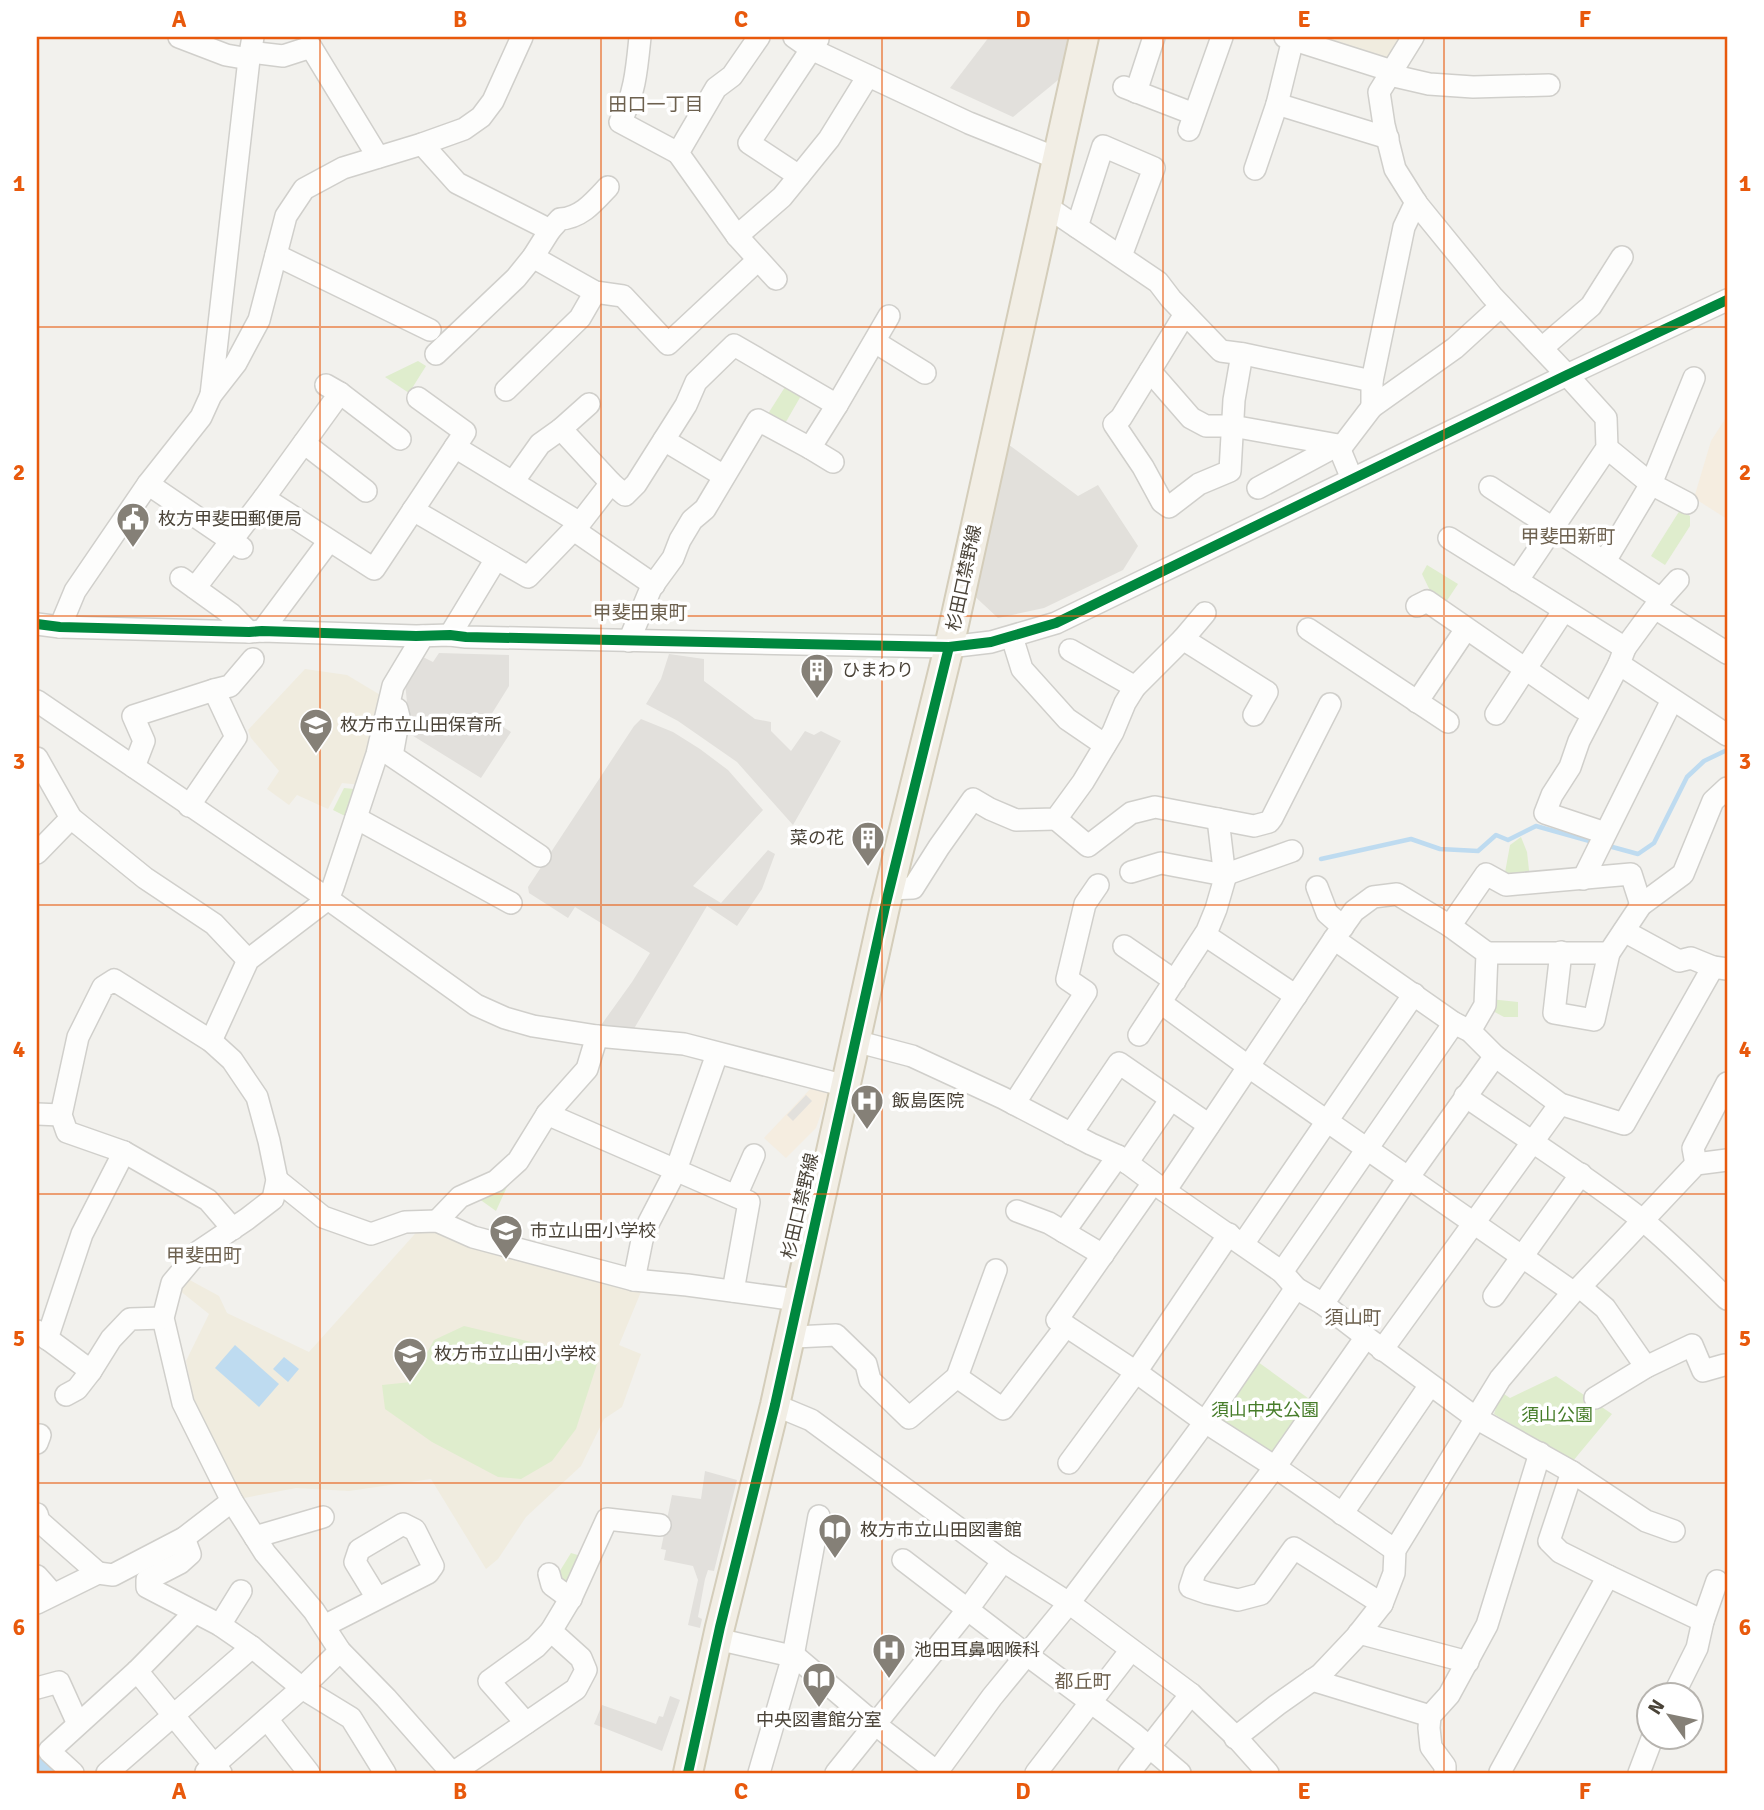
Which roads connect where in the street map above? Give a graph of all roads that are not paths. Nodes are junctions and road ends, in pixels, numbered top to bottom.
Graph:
1 (178, 37) edge
2 (522, 37) edge
3 (640, 37) edge
4 (759, 37) edge
5 (1084, 37) edge
6 (1154, 37) edge
7 (1222, 37) edge
8 (1413, 37) edge
9 (1289, 38) edge
10 (808, 41) edge
11 (251, 49) edge
12 (1391, 73) junction
13 (868, 76) junction
14 (1549, 85) dead end
15 (1277, 104) junction
16 (1388, 138) junction
17 (422, 144) junction
18 (678, 153) junction
19 (378, 157) junction
20 (1056, 158) junction
21 (1255, 169) dead end
22 (799, 176) junction
23 (608, 187) dead end
24 (1416, 202) junction
25 (1046, 206) junction
26 (1077, 227) junction
27 (550, 230) junction
28 (737, 236) junction
29 (276, 256) junction
30 (1121, 256) junction
31 (533, 257) junction
32 (1622, 257) dead end
33 (758, 260) junction
34 (776, 279) dead end
35 (595, 292) junction
36 (1501, 306) junction
37 (1725, 307) edge
38 (1185, 314) junction
39 (889, 316) dead end
40 (430, 330) dead end
41 (874, 342) junction
42 (1542, 348) junction
43 (436, 354) dead end
44 (1242, 354) junction
45 (1150, 371) junction
46 (925, 373) dead end
47 (1567, 375) junction
48 (1694, 378) dead end
49 (1372, 382) junction
50 (506, 390) dead end
51 (211, 395) junction
52 (418, 398) dead end
53 (589, 404) dead end
54 (837, 405) junction
55 (1371, 407) junction
56 (1233, 426) junction
57 (561, 429) junction
58 (400, 439) dead end
59 (664, 440) junction
60 (304, 443) junction
61 (1338, 445) junction
62 (455, 447) junction
63 (810, 448) junction
64 (1607, 449) junction
65 (833, 462) dead end
66 (724, 476) junction
67 (1352, 479) junction
68 (513, 482) junction
69 (611, 483) junction
70 (148, 484) junction
71 (1651, 484) junction
72 (1490, 487) dead end
73 (1258, 488) dead end
74 (366, 491) dead end
75 (264, 498) junction
76 (1687, 503) dead end
77 (413, 510) junction
78 (577, 526) junction
79 (1553, 527) junction
80 (1449, 538) dead end
81 (329, 541) junction
82 (237, 545) junction
83 (496, 559) junction
84 (1605, 561) junction
85 (1678, 580) dead end
86 (1517, 581) junction
87 (653, 585) junction
88 (1658, 604) junction
89 (1417, 606) dead end
90 (1564, 610) junction
91 (1205, 613) dead end
92 (37, 624) edge
93 (60, 628) junction
94 (1308, 629) dead end
95 (1466, 629) junction
96 (255, 631) junction
97 (450, 635) junction
98 (423, 636) junction
99 (1012, 638) junction
100 (1183, 639) junction
101 (629, 641) junction
102 (949, 647) junction
103 (1070, 650) dead end
104 (1727, 653) edge
105 (1622, 656) junction
106 (253, 659) dead end
107 (1525, 669) junction
108 (393, 686) junction
109 (1135, 687) junction
110 (214, 690) junction
111 (1672, 700) junction
112 (37, 701) edge
113 (1417, 702) junction
114 (1329, 704) dead end
115 (1582, 708) dead end
116 (1496, 714) dead end
117 (1254, 715) dead end
118 (1448, 722) dead end
119 (1727, 734) edge
120 (1105, 745) junction
121 (37, 758) edge
122 (134, 767) junction
123 (1727, 788) edge
124 (189, 806) junction
125 (71, 818) junction
126 (356, 818) junction
127 (1218, 818) junction
128 (1056, 819) junction
129 (1601, 841) junction
130 (1292, 851) dead end
131 (37, 853) edge
132 (540, 856) dead end
133 (1131, 872) dead end
134 (1224, 875) junction
135 (1583, 879) junction
136 (1098, 885) dead end
137 (1317, 887) dead end
138 (889, 889) junction
139 (328, 899) junction
140 (511, 902) dead end
141 (1641, 905) junction
142 (1450, 926) junction
143 (1624, 932) junction
144 (1338, 933) junction
145 (1205, 934) junction
146 (1124, 946) dead end
147 (1562, 952) junction
148 (1487, 953) junction
149 (1609, 953) junction
150 (248, 960) junction
151 (1720, 968) edge
152 (1175, 981) junction
153 (1413, 994) junction
154 (1296, 996) junction
155 (1161, 1003) junction
156 (1462, 1027) junction
157 (1139, 1035) dead end
158 (597, 1036) junction
159 (211, 1041) junction
160 (855, 1041) junction
161 (717, 1054) junction
162 (1495, 1056) junction
163 (1249, 1067) junction
164 (1727, 1083) edge
165 (846, 1086) junction
166 (1465, 1096) junction
167 (1171, 1099) junction
168 (1014, 1104) junction
169 (1560, 1104) junction
170 (37, 1114) edge
171 (547, 1114) junction
172 (61, 1115) junction
173 (1326, 1121) junction
174 (1209, 1125) junction
175 (1071, 1134) junction
176 (1531, 1142) junction
177 (1367, 1149) junction
178 (124, 1152) junction
179 (754, 1155) dead end
180 (1122, 1159) junction
181 (1727, 1160) edge
182 (1696, 1164) junction
183 (676, 1170) junction
184 (1581, 1174) junction
185 (1408, 1178) junction
186 (277, 1180) junction
187 (1159, 1187) junction
188 (736, 1196) junction
189 (1017, 1211) dead end
190 (437, 1221) junction
191 (1643, 1221) junction
192 (1474, 1224) junction
193 (233, 1229) junction
194 (1064, 1232) junction
195 (1236, 1239) junction
196 (1103, 1255) junction
197 (1521, 1256) junction
198 (996, 1270) dead end
199 (1282, 1272) junction
200 (634, 1280) junction
201 (1296, 1288) junction
202 (1577, 1290) junction
203 (733, 1291) junction
204 (1494, 1296) dead end
205 (1727, 1299) edge
206 (797, 1300) junction
207 (1323, 1304) junction
208 (163, 1318) junction
209 (1066, 1326) junction
210 (790, 1333) junction
211 (42, 1335) edge
212 (1374, 1343) junction
213 (1724, 1365) dead end
214 (1646, 1367) junction
215 (91, 1371) junction
216 (1136, 1372) junction
217 (957, 1377) junction
218 (1430, 1385) junction
219 (66, 1395) dead end
220 (1595, 1398) dead end
221 (775, 1405) junction
222 (1476, 1418) junction
223 (1205, 1422) junction
224 (1540, 1453) junction
225 (1069, 1463) dead end
226 (1275, 1467) junction
227 (1572, 1472) junction
228 (232, 1501) junction
229 (37, 1514) edge
230 (1342, 1514) junction
231 (819, 1516) dead end
232 (323, 1517) dead end
233 (660, 1525) dead end
234 (1674, 1531) dead end
235 (184, 1538) junction
236 (255, 1538) junction
237 (1395, 1550) junction
238 (903, 1560) dead end
239 (1003, 1561) junction
240 (98, 1573) junction
241 (549, 1573) dead end
242 (37, 1576) edge
243 (1608, 1576) junction
244 (1717, 1581) dead end
245 (241, 1591) dead end
246 (377, 1598) dead end
247 (571, 1598) junction
248 (45, 1599) edge
249 (1069, 1603) junction
250 (1382, 1604) junction
251 (968, 1609) junction
252 (194, 1613) junction
253 (1703, 1621) junction
254 (220, 1625) junction
255 (324, 1626) junction
256 (551, 1631) junction
257 (1359, 1633) junction
258 (717, 1639) junction
259 (253, 1647) junction
260 (1131, 1650) junction
261 (340, 1651) junction
262 (793, 1656) junction
263 (1027, 1656) junction
264 (1468, 1662) junction
265 (137, 1671) junction
266 (1312, 1680) junction
267 (1681, 1680) edge
268 (37, 1688) edge
269 (302, 1688) junction
270 (1191, 1694) junction
271 (1092, 1703) junction
272 (173, 1715) junction
273 (1430, 1716) junction
274 (267, 1719) junction
275 (526, 1723) junction
276 (78, 1724) junction
277 (876, 1725) junction
278 (1236, 1738) junction
279 (1149, 1747) junction
280 (43, 1750) edge
281 (1648, 1750) edge
282 (214, 1770) edge
283 (1500, 1772) edge
284 (72, 1773) edge
285 (107, 1773) edge
286 (309, 1773) edge
287 (384, 1773) edge
288 (453, 1773) edge
289 (688, 1773) edge
290 (759, 1773) edge
291 (836, 1773) edge
292 (937, 1773) edge
293 (1036, 1773) edge
294 (1129, 1773) edge
295 (1180, 1773) edge
296 (1268, 1773) edge
297 (1445, 1773) edge
298 (1639, 1773) edge

1 - 11 street
2 - 17 street
3 - 18 street
4 - 18 street
5 - 20 main road, 杉田口禁野線
6 - 7 street
8 - 12 street
9 - 12 street
9 - 15 street
10 - 13 street
10 - 22 street
11 - 19 street
11 - 51 street
12 - 14 street
12 - 16 street
13 - 20 street
13 - 22 street
15 - 16 street
15 - 21 street
16 - 24 street
17 - 19 street
17 - 27 street
18 - 28 street
19 - 29 street
20 - 25 main road, 杉田口禁野線
22 - 28 street
23 - 27 street
24 - 36 street
24 - 49 street
25 - 26 street
25 - 102 main road, 杉田口禁野線
26 - 30 street
26 - 30 street
27 - 31 street
28 - 33 street
29 - 40 street
29 - 51 street
30 - 38 street
31 - 35 street
31 - 43 street
32 - 42 street
33 - 34 street
33 - 35 street
35 - 50 street
36 - 42 street
36 - 55 street
37 - 47 street
38 - 44 street
38 - 45 street
39 - 41 street
41 - 46 street
41 - 54 street
42 - 47 street
44 - 49 street
44 - 56 street
45 - 56 street
45 - 56 street
47 - 64 street
47 - 67 street
48 - 71 street
49 - 55 street
51 - 70 street
52 - 62 street
53 - 57 street
54 - 59 street
54 - 63 street
55 - 61 street
56 - 61 street
57 - 68 street
57 - 69 street
58 - 60 street
59 - 66 street
59 - 69 street
60 - 74 street
60 - 75 street
61 - 67 street
61 - 73 street
62 - 68 street
62 - 77 street
63 - 65 street
63 - 66 street
64 - 71 street
64 - 79 street
66 - 87 street
67 - 99 street
68 - 78 street
69 - 78 street
70 - 82 street
70 - 93 street
71 - 76 street
71 - 84 street
72 - 79 street
75 - 81 street
75 - 82 street
77 - 81 street
77 - 83 street
78 - 83 street
78 - 87 street
79 - 84 street
79 - 86 street
80 - 86 street
81 - 96 street
82 - 96 street
83 - 97 street
84 - 88 street
85 - 88 street
86 - 90 street
87 - 101 street
88 - 104 street
88 - 105 street
89 - 95 street
90 - 105 street
90 - 107 street
91 - 100 street
92 - 93 street
93 - 96 street
94 - 113 street
95 - 107 street
95 - 113 street
96 - 98 street
97 - 98 street
97 - 101 street
98 - 108 street
99 - 102 street
99 - 120 street
100 - 109 street
100 - 117 street
101 - 102 street
102 - 138 main road, 杉田口禁野線
103 - 109 street
105 - 111 street
105 - 129 street
106 - 110 street
107 - 115 street
107 - 116 street
108 - 126 street
108 - 132 street
109 - 120 street
110 - 122 street
110 - 124 street
111 - 119 street
111 - 129 street
112 - 122 street
113 - 118 street
114 - 127 street
120 - 128 street
121 - 125 street
122 - 124 street
123 - 141 street
124 - 139 street
125 - 131 street
125 - 150 street
126 - 139 street
126 - 140 street
127 - 128 street
127 - 134 street
128 - 138 street
129 - 135 street
130 - 134 street
133 - 134 street
134 - 145 street
135 - 141 street
135 - 142 street
136 - 168 street
137 - 144 street
138 - 160 main road, 杉田口禁野線
139 - 150 street
139 - 158 street
141 - 143 street
142 - 144 street
142 - 148 street
143 - 149 street
143 - 151 street
144 - 153 street
144 - 154 street
145 - 152 street
145 - 154 street
146 - 152 street
147 - 148 street
147 - 149 street
147 - 149 street
148 - 156 street
150 - 159 street
151 - 169 street
152 - 155 street
153 - 156 street
153 - 173 street
154 - 163 street
155 - 157 street
155 - 163 street
156 - 162 street
156 - 177 street
158 - 161 street
158 - 171 street
159 - 172 street
159 - 186 street
160 - 165 main road, 杉田口禁野線
160 - 168 street
161 - 165 street
161 - 183 street
162 - 166 street
162 - 169 street
163 - 173 street
163 - 174 street
164 - 182 street
165 - 206 main road, 杉田口禁野線
166 - 176 street
166 - 185 street
167 - 174 street
167 - 175 street
167 - 180 street
168 - 175 street
169 - 176 street
170 - 172 street
171 - 183 street
171 - 190 street
172 - 178 street
173 - 177 street
173 - 195 street
174 - 187 street
175 - 180 street
176 - 184 street
176 - 192 street
177 - 185 street
177 - 199 street
178 - 193 street
178 - 211 street
179 - 188 street
180 - 187 street
180 - 194 street
181 - 182 street
182 - 191 street
183 - 188 street
183 - 200 street
184 - 191 street
184 - 197 street
185 - 192 street
185 - 207 street
186 - 190 street
186 - 193 street
187 - 195 street
187 - 196 street
188 - 203 street
189 - 194 street
190 - 200 street
191 - 202 street
191 - 205 street
192 - 197 street
192 - 212 street
193 - 208 street
194 - 196 street
195 - 199 street
195 - 216 street
196 - 209 street
197 - 202 street
197 - 204 street
198 - 217 street
199 - 201 street
200 - 203 street
201 - 207 street
201 - 223 street
202 - 214 street
202 - 222 street
203 - 206 street
206 - 210 main road, 杉田口禁野線
207 - 212 street
208 - 215 street
208 - 228 street
209 - 216 street
209 - 217 street
210 - 217 street
210 - 221 main road, 杉田口禁野線
211 - 215 street
212 - 218 street
212 - 226 street
213 - 214 street
214 - 220 street
215 - 219 street
216 - 223 street
216 - 225 street
218 - 222 street
218 - 230 street
221 - 239 street
221 - 258 main road, 杉田口禁野線
222 - 224 street
222 - 237 street
223 - 226 street
223 - 249 street
224 - 227 street
224 - 264 street
226 - 230 street
226 - 250 street
227 - 234 street
227 - 243 street
228 - 235 street
228 - 236 street
229 - 240 street
230 - 237 street
231 - 262 street
232 - 236 street
233 - 247 street
235 - 240 street
235 - 252 street
236 - 255 street
237 - 250 street
238 - 251 street
239 - 249 street
239 - 251 street
240 - 248 street
241 - 247 street
242 - 248 street
243 - 253 street
243 - 283 street
244 - 253 street
245 - 254 street
246 - 255 street
247 - 256 street
249 - 260 street
249 - 263 street
250 - 257 street
251 - 263 street
251 - 277 street
252 - 254 street
252 - 265 street
253 - 267 street
254 - 259 street
255 - 261 street
256 - 275 street
256 - 275 street
257 - 264 street
257 - 266 street
258 - 262 street
258 - 289 main road, 杉田口禁野線
259 - 269 street
259 - 272 street
260 - 270 street
260 - 271 street
261 - 269 street
261 - 288 street
262 - 277 street
262 - 290 street
263 - 271 street
263 - 292 street
264 - 273 street
265 - 272 street
265 - 276 street
266 - 273 street
266 - 278 street
268 - 276 street
269 - 274 street
269 - 287 street
270 - 278 street
270 - 279 street
271 - 279 street
271 - 293 street
272 - 282 street
272 - 285 street
273 - 297 street
274 - 282 street
274 - 286 street
275 - 288 street
276 - 280 street
277 - 291 street
277 - 292 street
278 - 296 street
279 - 294 street
279 - 295 street
280 - 284 street
281 - 298 street

